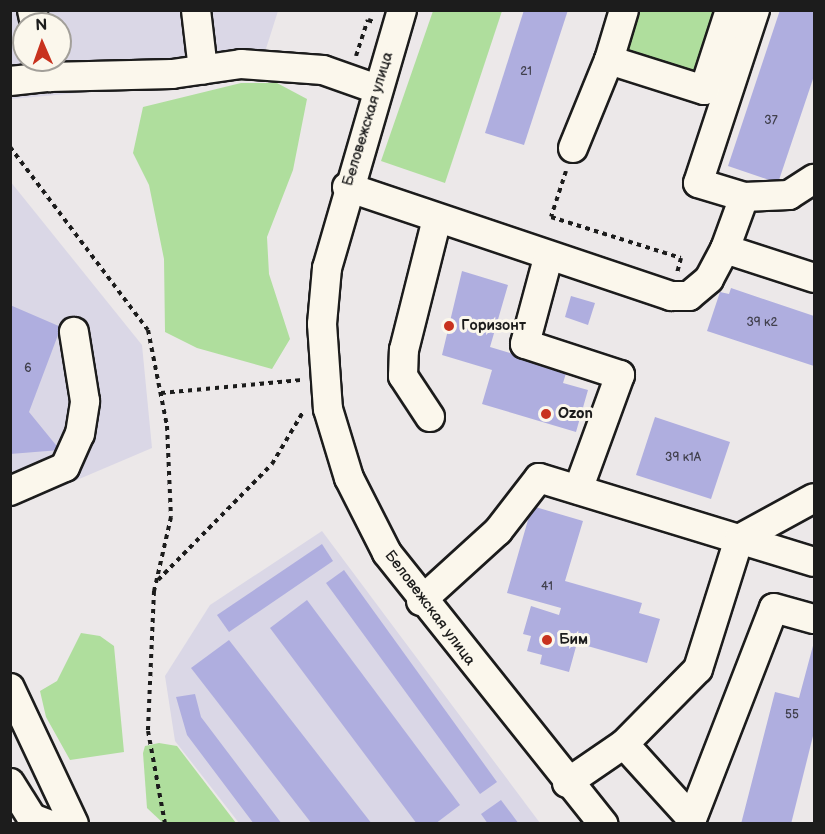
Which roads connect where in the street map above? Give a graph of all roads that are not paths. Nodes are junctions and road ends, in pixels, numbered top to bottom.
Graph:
1 (196, 10) edge
2 (402, 10) edge
3 (624, 10) edge
4 (730, 10) edge
5 (755, 10) edge
6 (609, 60) junction
7 (72, 69) edge
8 (203, 69) junction
9 (38, 72) edge
10 (10, 81) edge
11 (377, 89) junction
12 (573, 148) road end
13 (814, 179) edge
14 (347, 188) junction
15 (744, 197) junction
16 (437, 219) junction
17 (725, 249) junction
18 (548, 258) junction
19 (814, 278) edge
20 (74, 332) dead end
21 (430, 417) dead end
22 (10, 490) edge
23 (578, 490) junction
24 (814, 498) edge
25 (739, 539) junction
26 (814, 562) edge
27 (421, 601) junction
28 (814, 619) edge
29 (10, 688) edge
30 (624, 744) junction
31 (10, 783) edge
32 (567, 783) junction
33 (48, 824) edge
34 (74, 824) edge
35 (603, 824) edge

1 - 8 street
2 - 11 street, Беловежская улица
3 - 6 street
4 - 6 street
5 - 15 street
6 - 12 street
7 - 8 street
8 - 11 street
9 - 10 street
11 - 14 street, Беловежская улица
13 - 15 street
14 - 16 street
14 - 27 street, Беловежская улица
15 - 17 street
16 - 18 street
16 - 21 street
17 - 18 street
17 - 19 street
18 - 23 street
20 - 22 street
23 - 25 street
23 - 27 street
24 - 25 street
25 - 26 street
25 - 30 street
27 - 32 street, Беловежская улица
28 - 30 street
29 - 34 street
30 - 32 street
31 - 33 street
32 - 35 street, Беловежская улица

